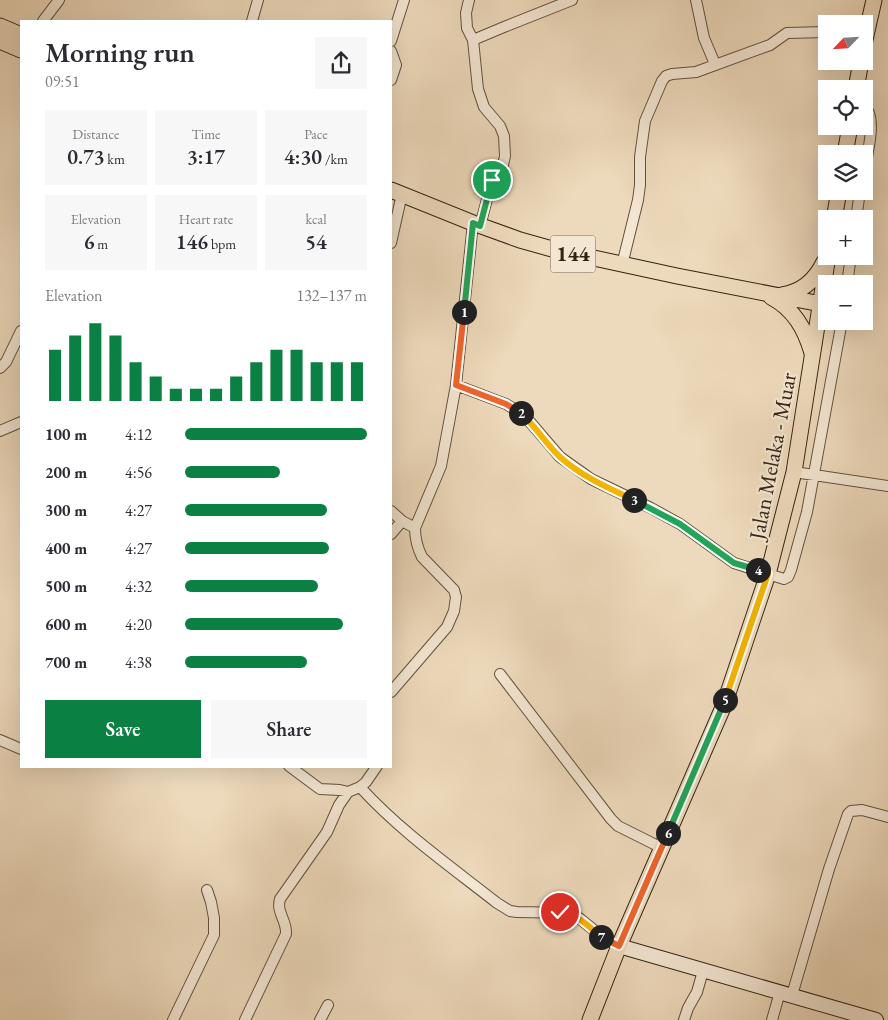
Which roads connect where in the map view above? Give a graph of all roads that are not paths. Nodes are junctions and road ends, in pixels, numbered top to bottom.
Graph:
1 (59, 0) edge
2 (258, 0) edge
3 (404, 0) edge
4 (469, 0) edge
5 (572, 0) edge
6 (696, 0) edge
7 (874, 0) edge
8 (870, 15) edge
9 (44, 20) edge
10 (252, 20) edge
11 (0, 26) edge
12 (818, 32) edge
13 (20, 35) edge
14 (392, 38) edge
15 (473, 40) junction
16 (0, 42) edge
17 (20, 50) edge
18 (392, 54) edge
19 (715, 64) junction
20 (392, 77) edge
21 (396, 192) edge
22 (476, 224) junction
23 (392, 232) edge
24 (622, 265) junction
25 (822, 265) edge
26 (770, 294) junction
27 (818, 303) edge
28 (818, 324) edge
29 (840, 330) edge
30 (20, 333) edge
31 (813, 357) junction
32 (0, 368) edge
33 (456, 385) junction
34 (20, 422) edge
35 (0, 431) edge
36 (794, 472) junction
37 (814, 475) junction
38 (888, 486) edge
39 (392, 512) edge
40 (402, 521) junction
41 (415, 528) junction
42 (392, 533) edge
43 (768, 574) junction
44 (500, 674) dead end
45 (392, 691) edge
46 (0, 740) edge
47 (20, 750) edge
48 (292, 768) edge
49 (375, 768) edge
50 (360, 787) junction
51 (348, 792) junction
52 (888, 817) edge
53 (662, 848) junction
54 (207, 890) dead end
55 (619, 946) junction
56 (703, 972) junction
57 (786, 994) junction
58 (328, 1005) dead end
59 (173, 1020) edge
60 (245, 1020) edge
61 (320, 1020) edge
62 (590, 1020) edge
63 (684, 1020) edge
64 (772, 1020) edge
65 (876, 1020) edge

1 - 9 street
2 - 10 street
3 - 14 street
4 - 15 street
5 - 15 street
6 - 19 street
7 - 8 main road
11 - 13 main road
12 - 19 street
15 - 22 street
16 - 17 main road
18 - 20 street
19 - 24 street
21 - 22 main road, 144
21 - 23 street
22 - 24 main road, 144
22 - 33 street
24 - 26 main road, 144
25 - 26 main road
26 - 27 main road, 144
26 - 31 main road
28 - 31 main road, Jalan Melaka - Muar
29 - 37 street
30 - 32 street
31 - 36 main road, Jalan Melaka - Muar
33 - 41 street
33 - 43 street
34 - 35 street
36 - 37 street
36 - 43 main road, Jalan Melaka - Muar
37 - 38 street
37 - 43 street
39 - 40 street
40 - 41 street
40 - 42 street
41 - 45 street
43 - 53 main road, Jalan Melaka - Muar
44 - 53 street
46 - 47 street
48 - 51 street
49 - 50 street
50 - 51 street
50 - 55 street
51 - 60 street
52 - 57 street
53 - 55 main road, Jalan Melaka - Muar
54 - 59 street
55 - 56 street
55 - 62 main road, Jalan Melaka - Muar
56 - 57 street
56 - 63 street
57 - 64 street
57 - 65 street
58 - 61 street

